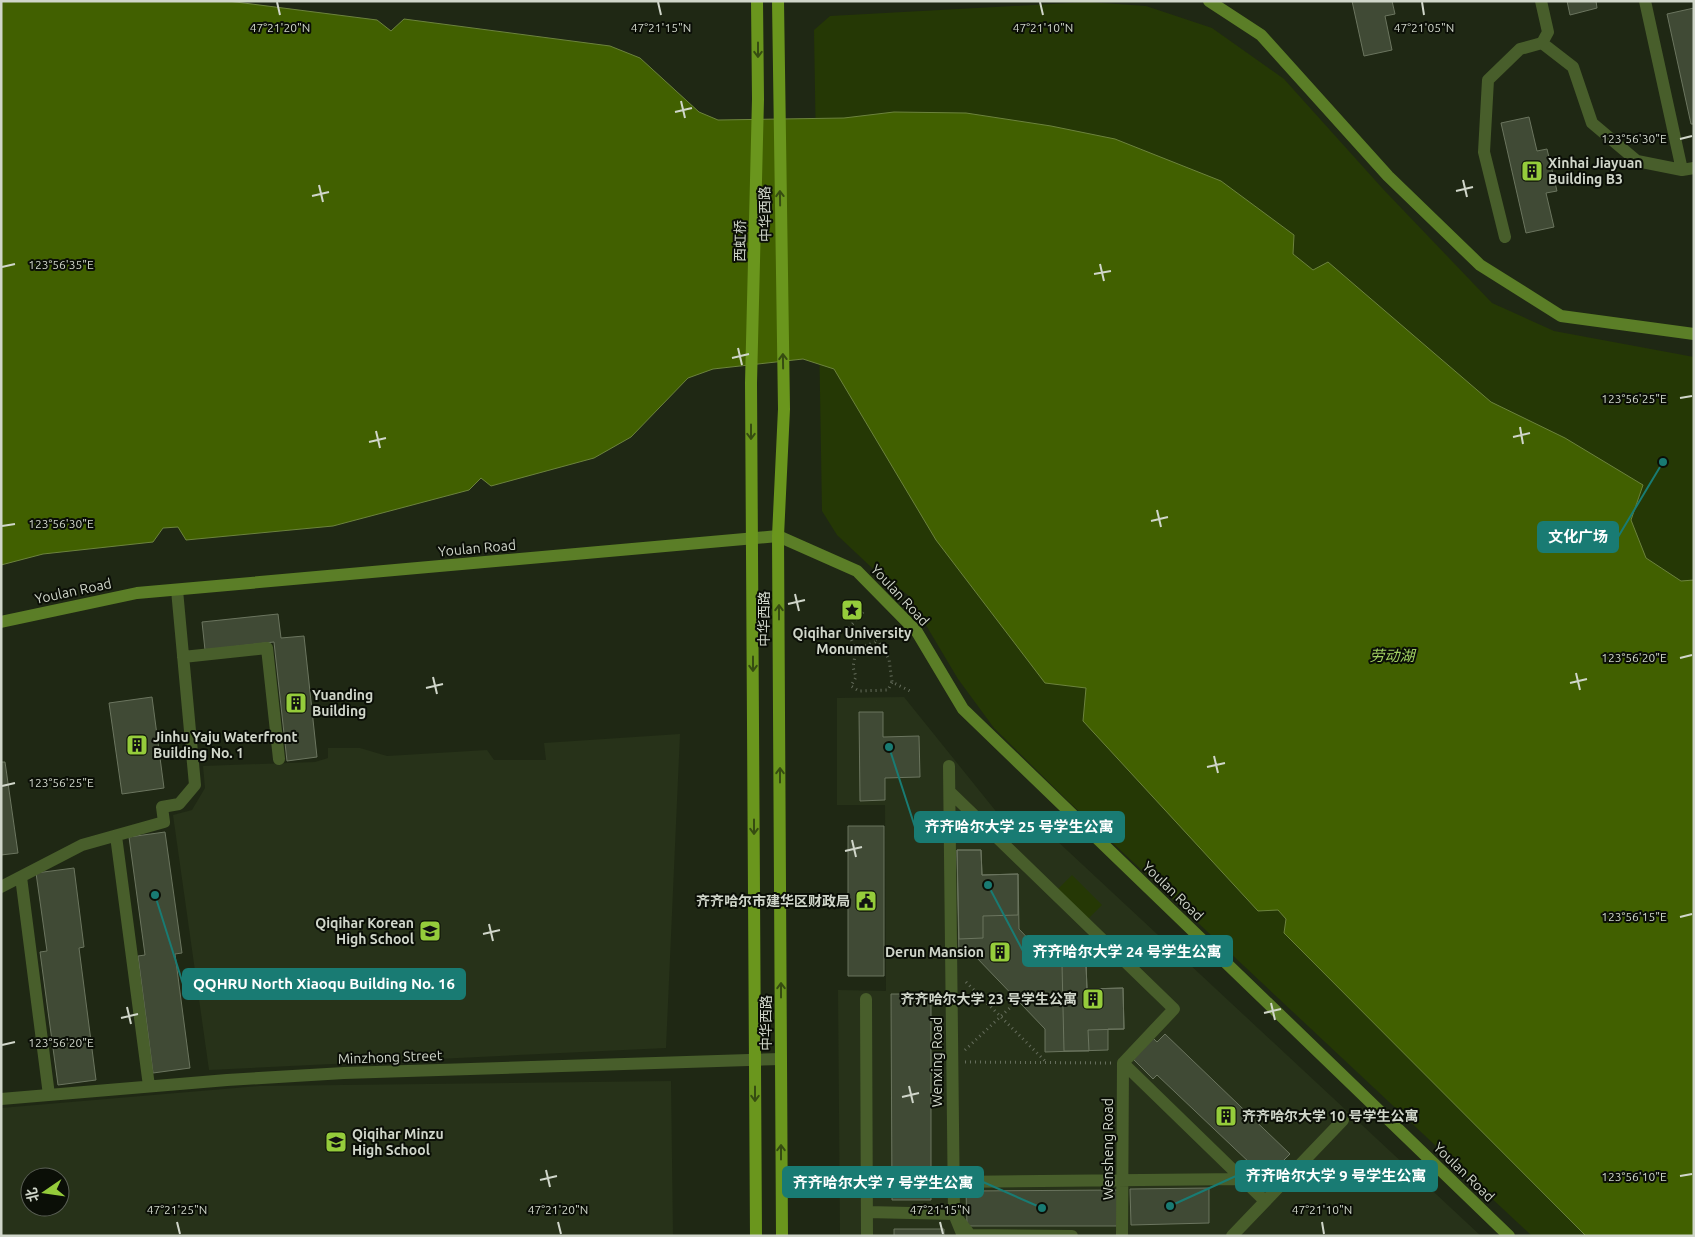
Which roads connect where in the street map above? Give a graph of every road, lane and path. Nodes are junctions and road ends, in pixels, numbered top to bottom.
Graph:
1 (758, 1) edge
2 (778, 1) edge
3 (1209, 1) edge
4 (1541, 1) edge
5 (1645, 1) edge
6 (1542, 43) junction
7 (1688, 169) edge
8 (1505, 237) dead end
9 (1694, 334) edge
10 (751, 383) joint
11 (778, 536) junction
12 (752, 538) junction
13 (177, 590) junction
14 (863, 612) dead end
15 (1, 622) edge
16 (880, 634) dead end
17 (877, 639) junction
18 (856, 650) junction
19 (183, 657) junction
20 (892, 682) junction
21 (912, 692) dead end
22 (279, 759) dead end
23 (949, 766) dead end
24 (950, 792) junction
25 (116, 836) junction
26 (21, 877) junction
27 (1, 888) edge
28 (952, 968) junction
29 (866, 999) dead end
30 (1015, 1003) dead end
31 (1000, 1016) junction
32 (781, 1059) junction
33 (755, 1060) junction
34 (952, 1062) junction
35 (1047, 1063) junction
36 (1123, 1063) junction
37 (149, 1086) junction
38 (49, 1095) junction
39 (1, 1099) edge
40 (1343, 1120) dead end
41 (1242, 1178) junction
42 (1123, 1180) junction
43 (953, 1182) junction
44 (1265, 1201) junction
45 (867, 1212) junction
46 (954, 1214) junction
47 (756, 1236) edge
48 (782, 1236) edge
49 (867, 1236) edge
50 (963, 1236) edge
51 (1072, 1236) edge
52 (1122, 1236) edge
53 (1232, 1236) edge
54 (1509, 1236) edge

1 -> 10 main road, 西虹桥
11 -> 2 main road, 中华西路
3 - 9 street
4 - 6 street
5 - 7 street
6 - 7 street
6 - 8 street
10 -> 12 main road, 中华西路
11 - 12 street, Youlan Road
32 -> 11 main road, 中华西路
11 - 54 street, Youlan Road
12 - 13 street, Youlan Road
12 -> 33 main road, 中华西路
13 - 15 street, Youlan Road
13 - 19 street
14 - 18 path
16 - 17 path
17 - 18 path
17 - 20 path
18 - 20 path
19 - 22 street
19 - 25 street
20 - 21 path
23 - 24 street, Wenxing Road
24 - 28 street, Wenxing Road
24 - 36 street
25 - 26 street
25 - 37 street
26 - 27 street
26 - 38 street
28 - 31 path
28 - 34 street, Wenxing Road
29 - 45 street
30 - 31 path
31 - 34 path
31 - 35 path
32 - 33 street, Minzhong Street
48 -> 32 main road, 中华西路
33 - 37 street, Minzhong Street
33 -> 47 main road, 中华西路
34 - 35 path
34 - 43 street, Wenxing Road
35 - 36 path
36 - 41 street
36 - 42 street, Wensheng Road
37 - 38 street, Minzhong Street
38 - 39 street, Minzhong Street
40 - 44 street
41 - 42 street
41 - 44 street
42 - 43 street
42 - 52 street, Wensheng Road
43 - 46 street, Wenxing Road
44 - 53 street
45 - 46 street
45 - 49 street
46 - 50 street, Wenxing Road
46 - 51 street

